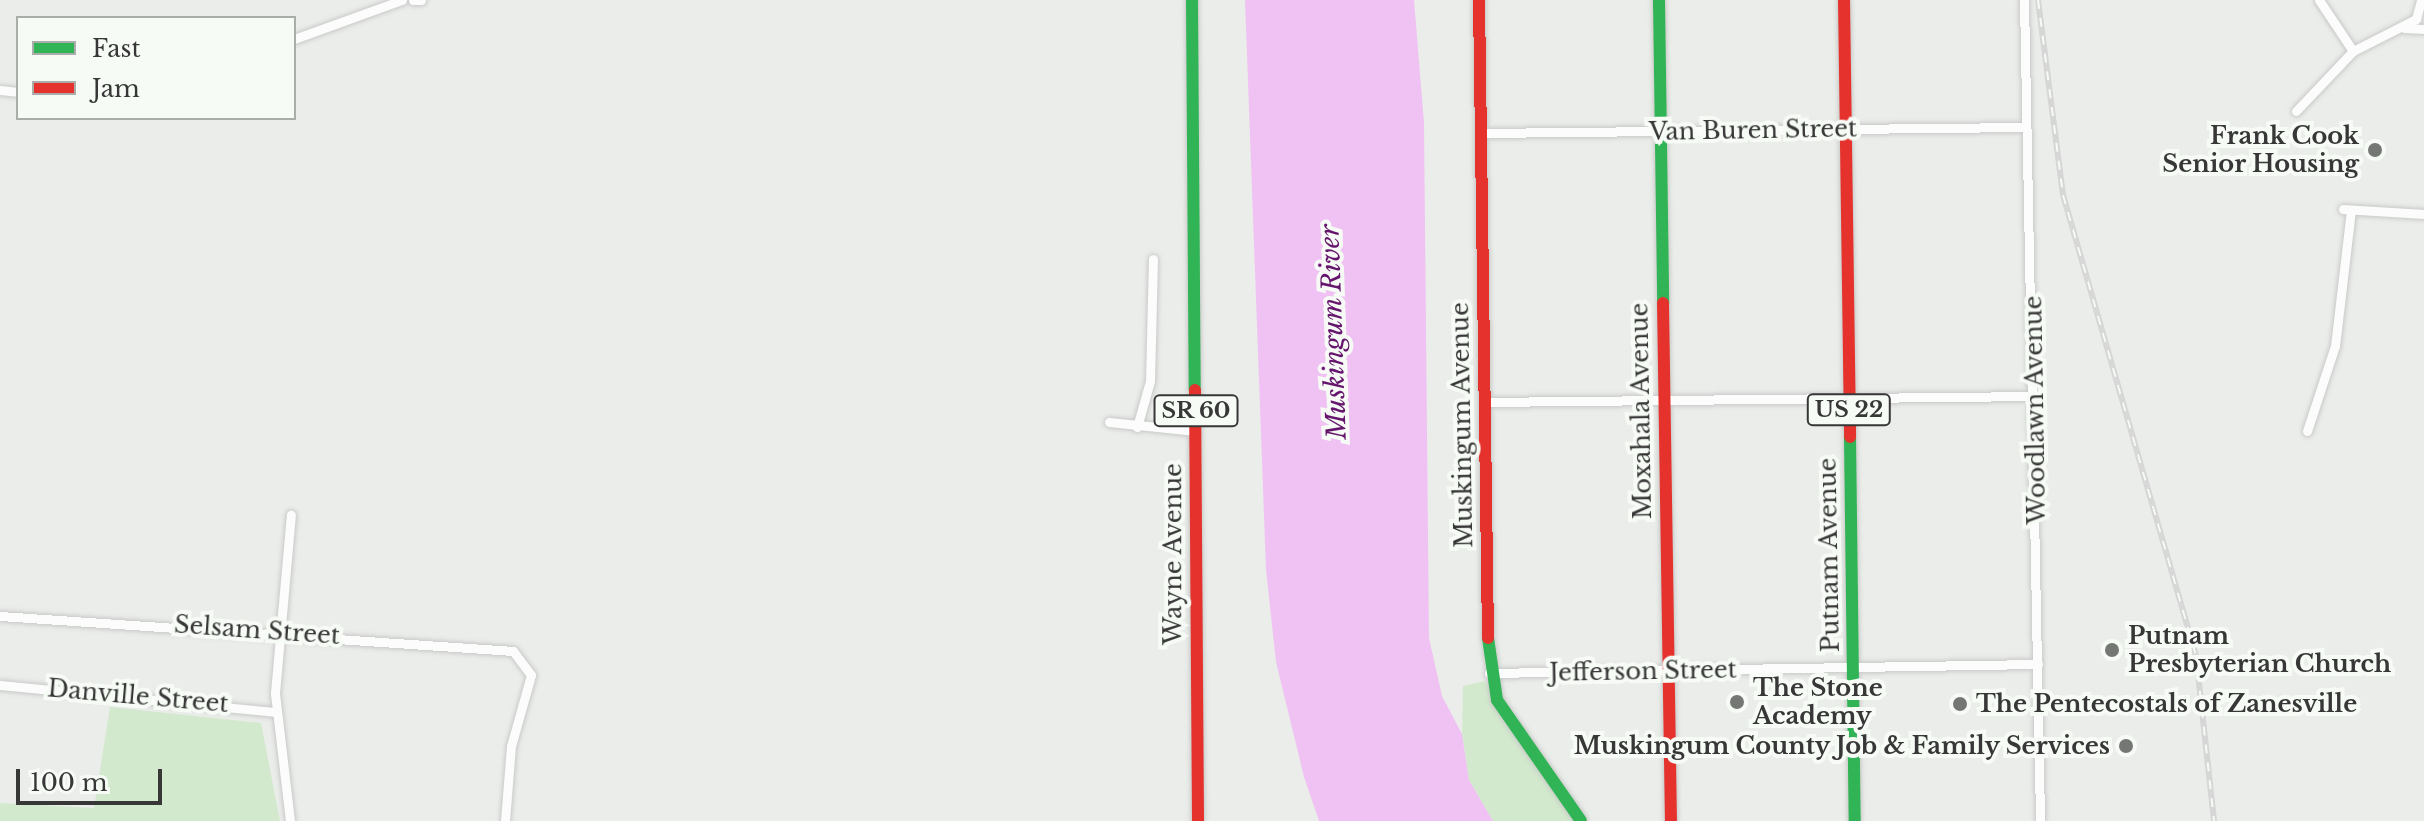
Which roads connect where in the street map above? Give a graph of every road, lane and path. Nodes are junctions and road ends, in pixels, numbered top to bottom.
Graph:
1 (402, 0) edge
2 (413, 0) edge
3 (421, 0) edge
4 (1192, 0) edge
5 (1479, 0) edge
6 (1659, 0) edge
7 (1844, 0) edge
8 (2024, 0) edge
9 (2319, 0) edge
10 (2423, 0) edge
11 (2404, 28) junction
12 (2424, 29) edge
13 (296, 38) edge
14 (2353, 51) junction
15 (2296, 111) dead end
16 (2025, 127) junction
17 (1845, 129) junction
18 (1660, 131) junction
19 (1480, 133) junction
20 (2424, 214) edge
21 (1153, 259) dead end
22 (2035, 396) junction
23 (1849, 398) junction
24 (1662, 400) junction
25 (1483, 402) junction
26 (1109, 422) dead end
27 (1137, 427) junction
28 (1196, 431) junction
29 (2307, 431) dead end
30 (291, 515) dead end
31 (0, 616) edge
32 (278, 631) junction
33 (2038, 664) junction
34 (1853, 667) junction
35 (1667, 670) junction
36 (1489, 673) junction
37 (0, 685) edge
38 (275, 712) junction
39 (290, 821) edge
40 (505, 821) edge
41 (1198, 821) edge
42 (1581, 821) edge
43 (1671, 821) edge
44 (1855, 821) edge
45 (2040, 821) edge

1 - 13 street
2 - 3 street
4 - 28 street, Wayne Avenue / SR 60
5 - 19 street, Muskingum Avenue
6 - 18 street, Moxahala Avenue
7 - 17 street, Putnam Avenue / US 22
8 - 16 street, Woodlawn Avenue
9 - 14 street
10 - 11 street
11 - 12 street
11 - 14 street
14 - 15 street
16 - 17 street, Van Buren Street
16 - 22 street, Woodlawn Avenue
17 - 18 street, Van Buren Street
17 - 23 street, Putnam Avenue / US 22
18 - 19 street, Van Buren Street
18 - 24 street, Moxahala Avenue
19 - 25 street, Muskingum Avenue
20 - 29 street
21 - 27 street
22 - 23 street
22 - 33 street, Woodlawn Avenue
23 - 24 street
23 - 34 street, Putnam Avenue / US 22
24 - 25 street
24 - 35 street, Moxahala Avenue
25 - 36 street, Muskingum Avenue
26 - 27 street
27 - 28 street
28 - 41 street, Wayne Avenue / SR 60
30 - 32 street
31 - 32 street, Selsam Street
32 - 38 street
32 - 40 street, Selsam Street
33 - 34 street, Jefferson Street
33 - 45 street, Woodlawn Avenue
34 - 35 street, Jefferson Street
34 - 44 street, Putnam Avenue / US 22
35 - 36 street, Jefferson Street
35 - 43 street, Moxahala Avenue
36 - 42 street, Muskingum Avenue
37 - 38 street, Danville Street
38 - 39 street

